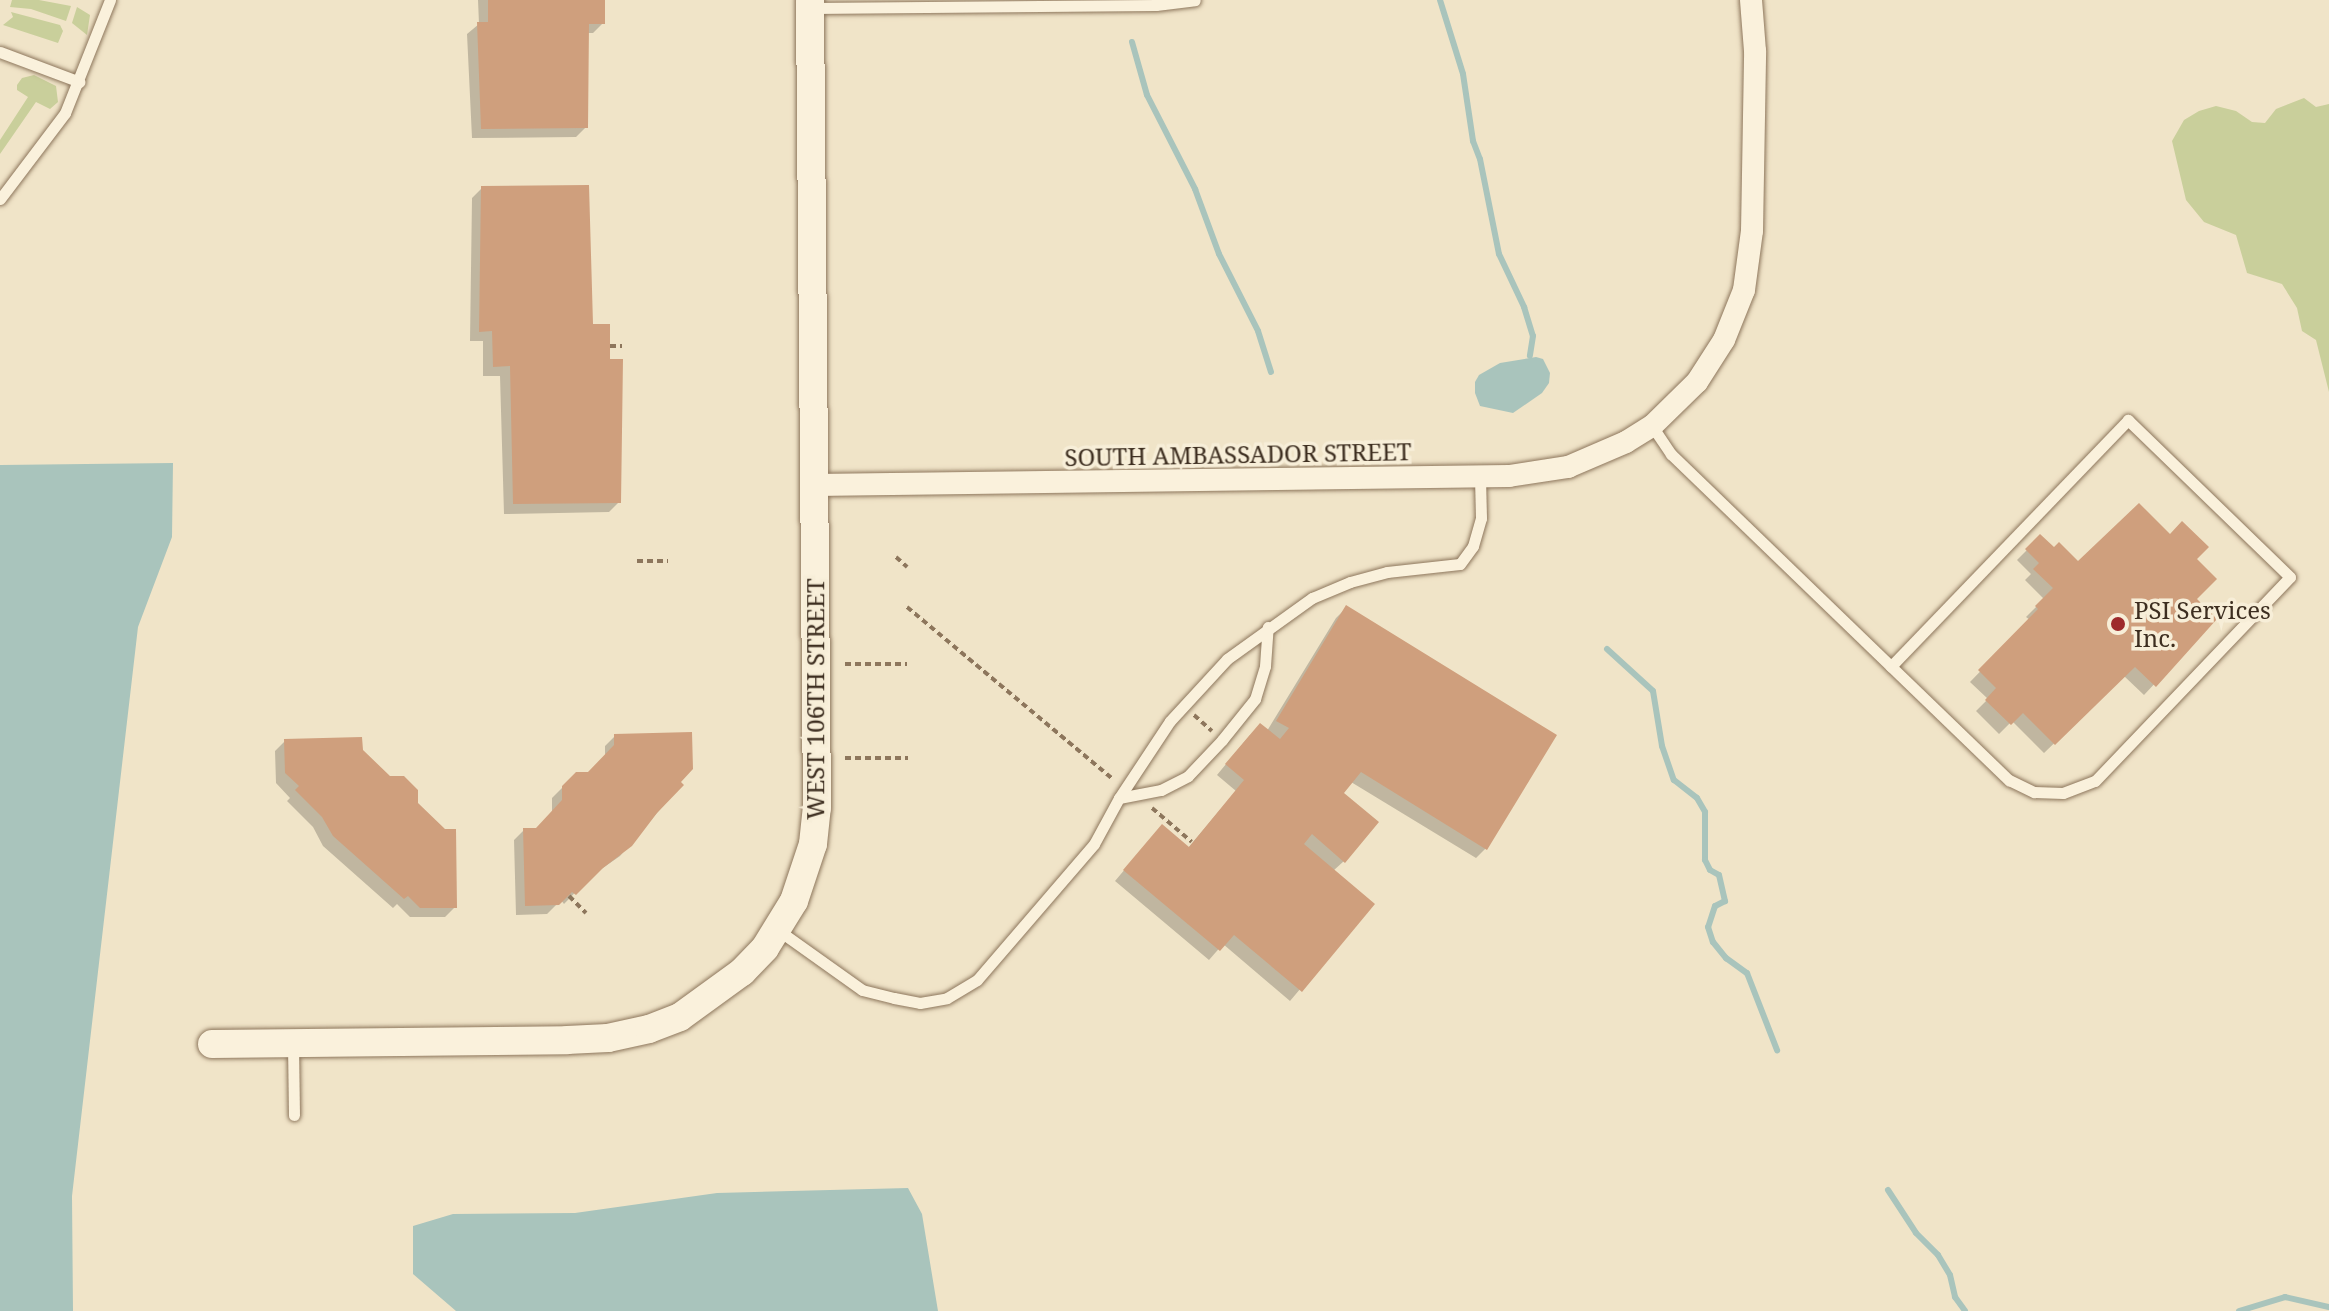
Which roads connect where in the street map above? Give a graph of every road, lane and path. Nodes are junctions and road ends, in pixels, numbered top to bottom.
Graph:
1 (108, 0) edge
2 (1195, 0) edge
3 (1751, 0) edge
4 (810, 4) edge
5 (0, 52) edge
6 (80, 82) junction
7 (0, 199) edge
8 (610, 346) dead end
9 (622, 346) dead end
10 (1652, 426) junction
11 (1480, 477) junction
12 (815, 485) junction
13 (896, 557) dead end
14 (637, 561) dead end
15 (668, 561) dead end
16 (907, 567) dead end
17 (907, 607) dead end
18 (1268, 627) junction
19 (845, 664) dead end
20 (907, 664) dead end
21 (1891, 666) junction
22 (845, 758) dead end
23 (908, 758) dead end
24 (1114, 780) dead end
25 (1119, 798) junction
26 (1147, 803) dead end
27 (1192, 842) dead end
28 (569, 896) dead end
29 (586, 913) dead end
30 (777, 929) junction
31 (293, 1043) junction
32 (212, 1044) dead end
33 (294, 1115) dead end

1 - 6 lane
2 - 4 lane
3 - 10 street, SOUTH AMBASSADOR STREET
4 - 12 street, WEST 106TH STREET
5 - 6 lane
6 - 7 lane
8 - 9 path
10 - 11 street, SOUTH AMBASSADOR STREET
10 - 21 lane
11 - 12 street, SOUTH AMBASSADOR STREET
11 - 18 lane
12 - 30 street, WEST 106TH STREET
13 - 16 path
14 - 15 path
17 - 24 path
18 - 25 lane
18 - 25 lane
19 - 20 path
21 - 21 lane
22 - 23 path
25 - 30 lane
26 - 27 path
28 - 29 path
30 - 31 street, WEST 106TH STREET
31 - 32 street, WEST 106TH STREET
31 - 33 lane

